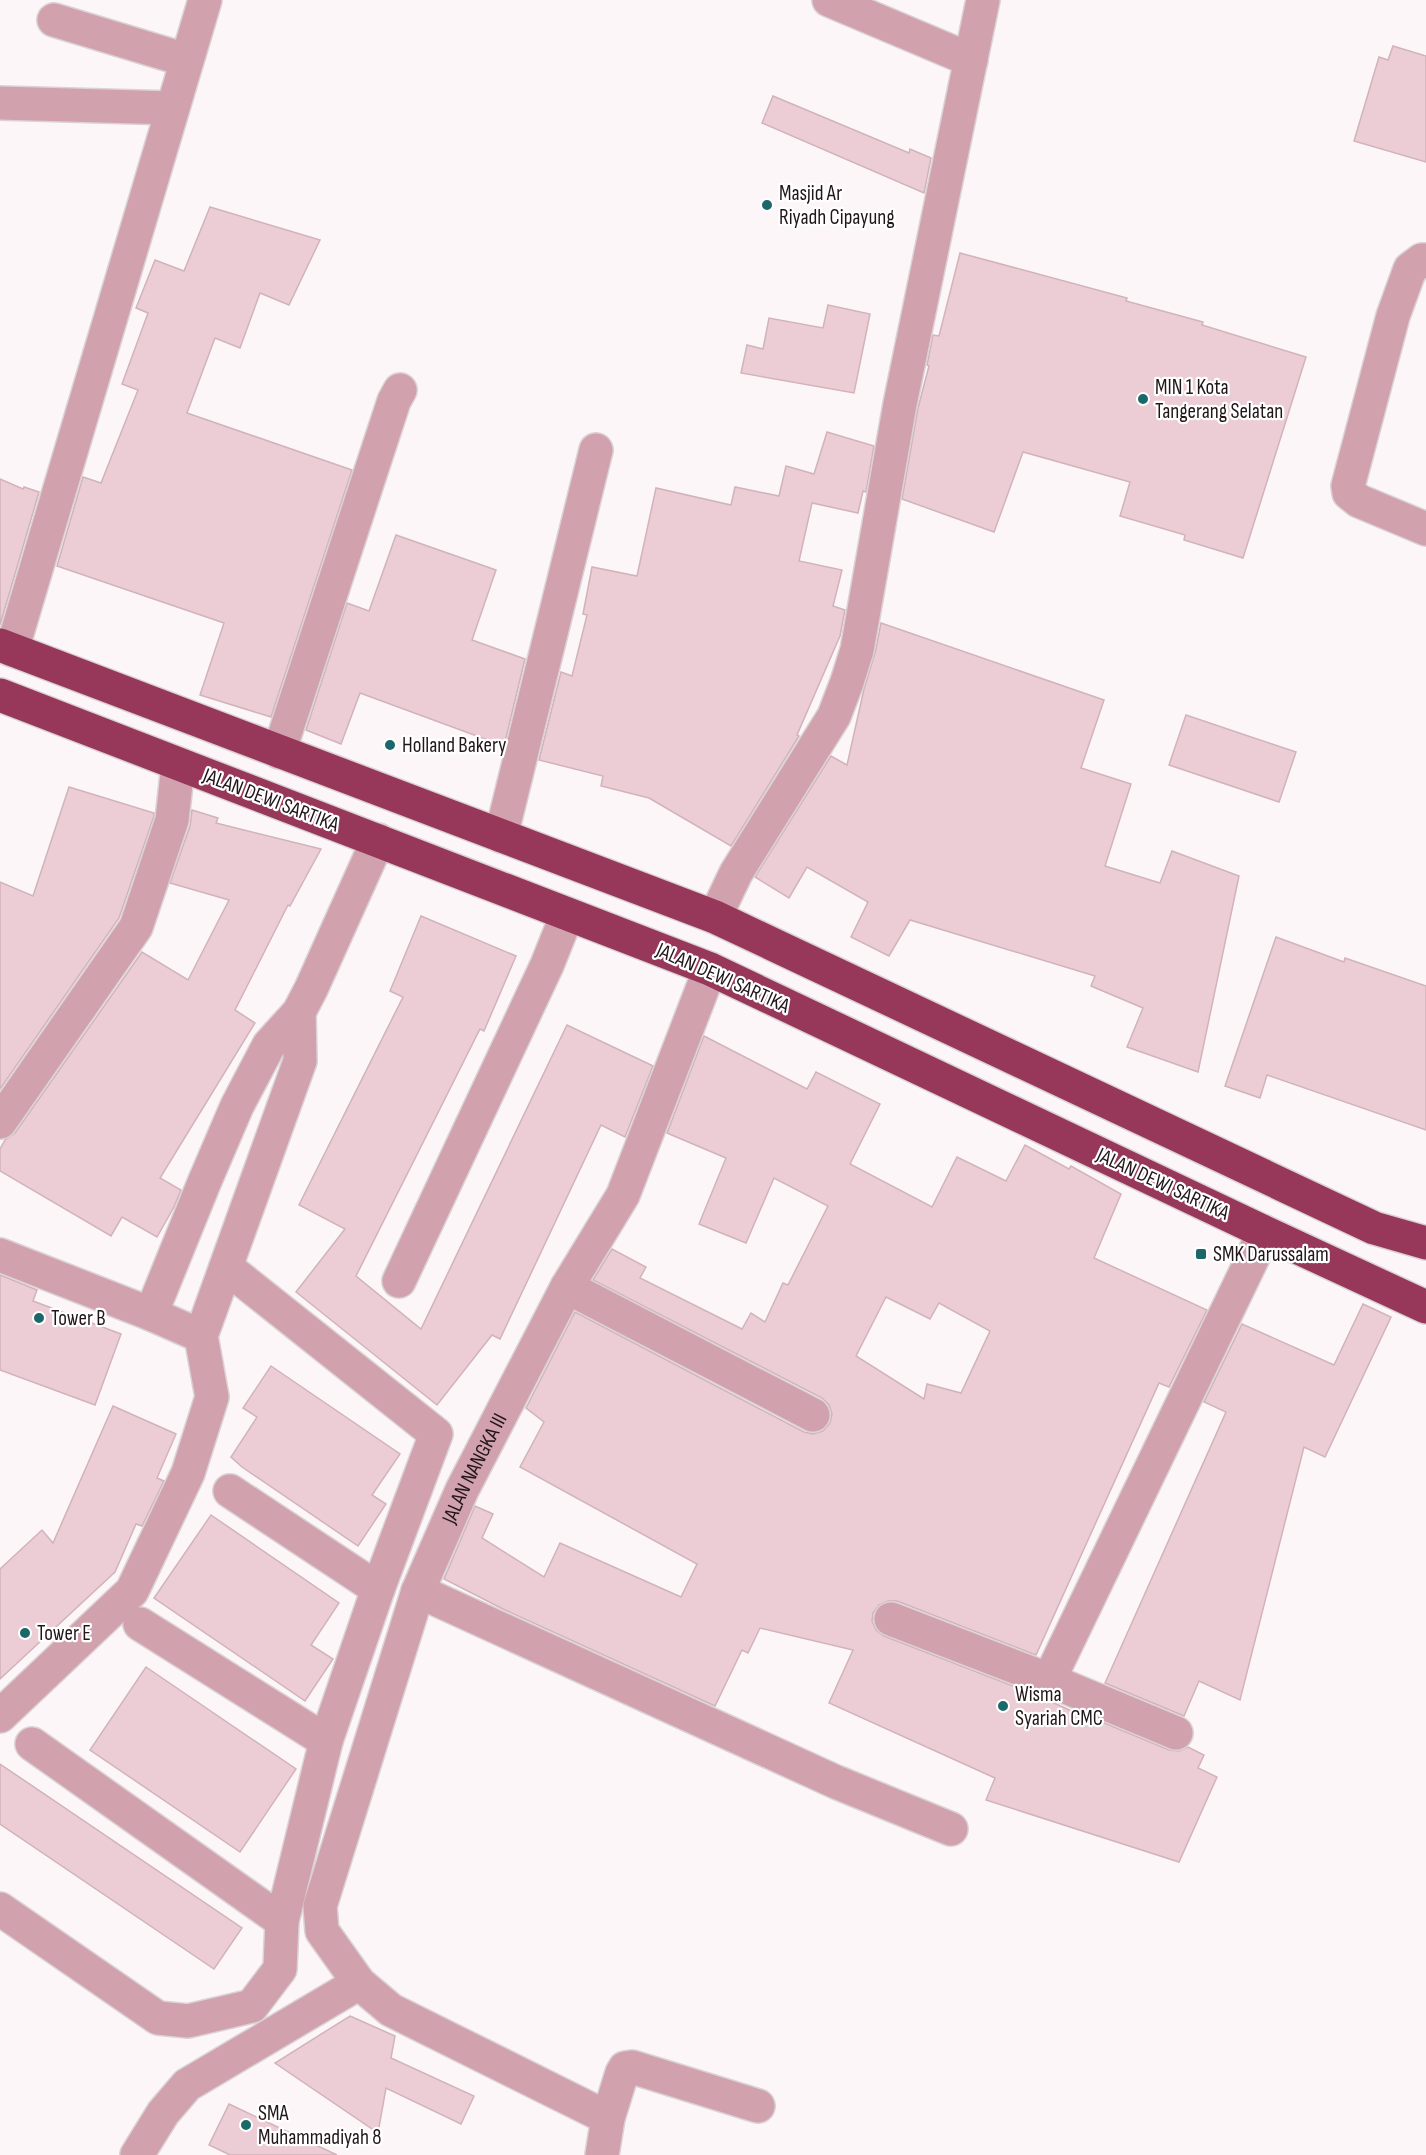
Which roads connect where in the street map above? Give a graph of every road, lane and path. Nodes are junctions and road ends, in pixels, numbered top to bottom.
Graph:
1 (205, 0) edge
2 (829, 0) edge
3 (983, 0) edge
4 (54, 20) dead end
5 (186, 60) junction
6 (971, 60) junction
7 (0, 104) edge
8 (172, 108) junction
9 (1426, 260) edge
10 (400, 390) dead end
11 (596, 450) dead end
12 (1425, 523) edge
13 (6, 648) edge
14 (0, 695) edge
15 (279, 752) junction
16 (178, 765) junction
17 (501, 836) junction
18 (378, 840) junction
19 (680, 904) junction
20 (567, 915) junction
21 (715, 917) junction
22 (662, 950) junction
23 (710, 969) junction
24 (299, 1012) junction
25 (0, 1122) edge
26 (1262, 1231) junction
27 (1426, 1244) edge
28 (0, 1255) edge
29 (226, 1267) junction
30 (399, 1281) dead end
31 (567, 1287) junction
32 (1426, 1307) edge
33 (151, 1314) junction
34 (201, 1336) junction
35 (813, 1415) dead end
36 (230, 1491) dead end
37 (378, 1589) junction
38 (418, 1591) junction
39 (891, 1618) dead end
40 (140, 1624) dead end
41 (1048, 1680) junction
42 (0, 1716) edge
43 (1176, 1733) dead end
44 (326, 1741) junction
45 (32, 1744) dead end
46 (951, 1829) dead end
47 (0, 1909) edge
48 (282, 1921) junction
49 (359, 1983) junction
50 (758, 2106) dead end
51 (608, 2118) junction
52 (137, 2155) edge
53 (602, 2155) edge

1 - 5 street
2 - 6 street
3 - 6 street
4 - 5 street
5 - 8 street
6 - 21 street
7 - 8 street
8 - 13 street
9 - 12 street
10 - 15 street
11 - 17 street
13 - 15 highway
14 - 16 highway, JALAN DEWI SARTIKA
15 - 17 highway
16 - 18 highway, JALAN DEWI SARTIKA
16 - 25 street
17 - 19 highway
18 - 20 highway, JALAN DEWI SARTIKA
18 - 24 street
19 - 21 highway
19 - 22 highway
20 - 22 highway, JALAN DEWI SARTIKA
20 - 30 street
21 - 27 highway
22 - 23 highway, JALAN DEWI SARTIKA
23 - 26 highway, JALAN DEWI SARTIKA
23 - 31 street, JALAN NANGKA III
24 - 29 street
24 - 33 street
26 - 32 highway, JALAN DEWI SARTIKA
26 - 41 street
28 - 33 street
29 - 34 street
29 - 37 street
31 - 35 street
31 - 38 street, JALAN NANGKA III
33 - 34 street
34 - 42 street
36 - 37 street
37 - 44 street
38 - 46 street
38 - 49 street, JALAN NANGKA III
39 - 41 street
40 - 44 street
41 - 43 street
44 - 48 street
45 - 48 street
47 - 48 street
49 - 51 street, JALAN NANGKA III
49 - 52 street
50 - 51 street
51 - 53 street

